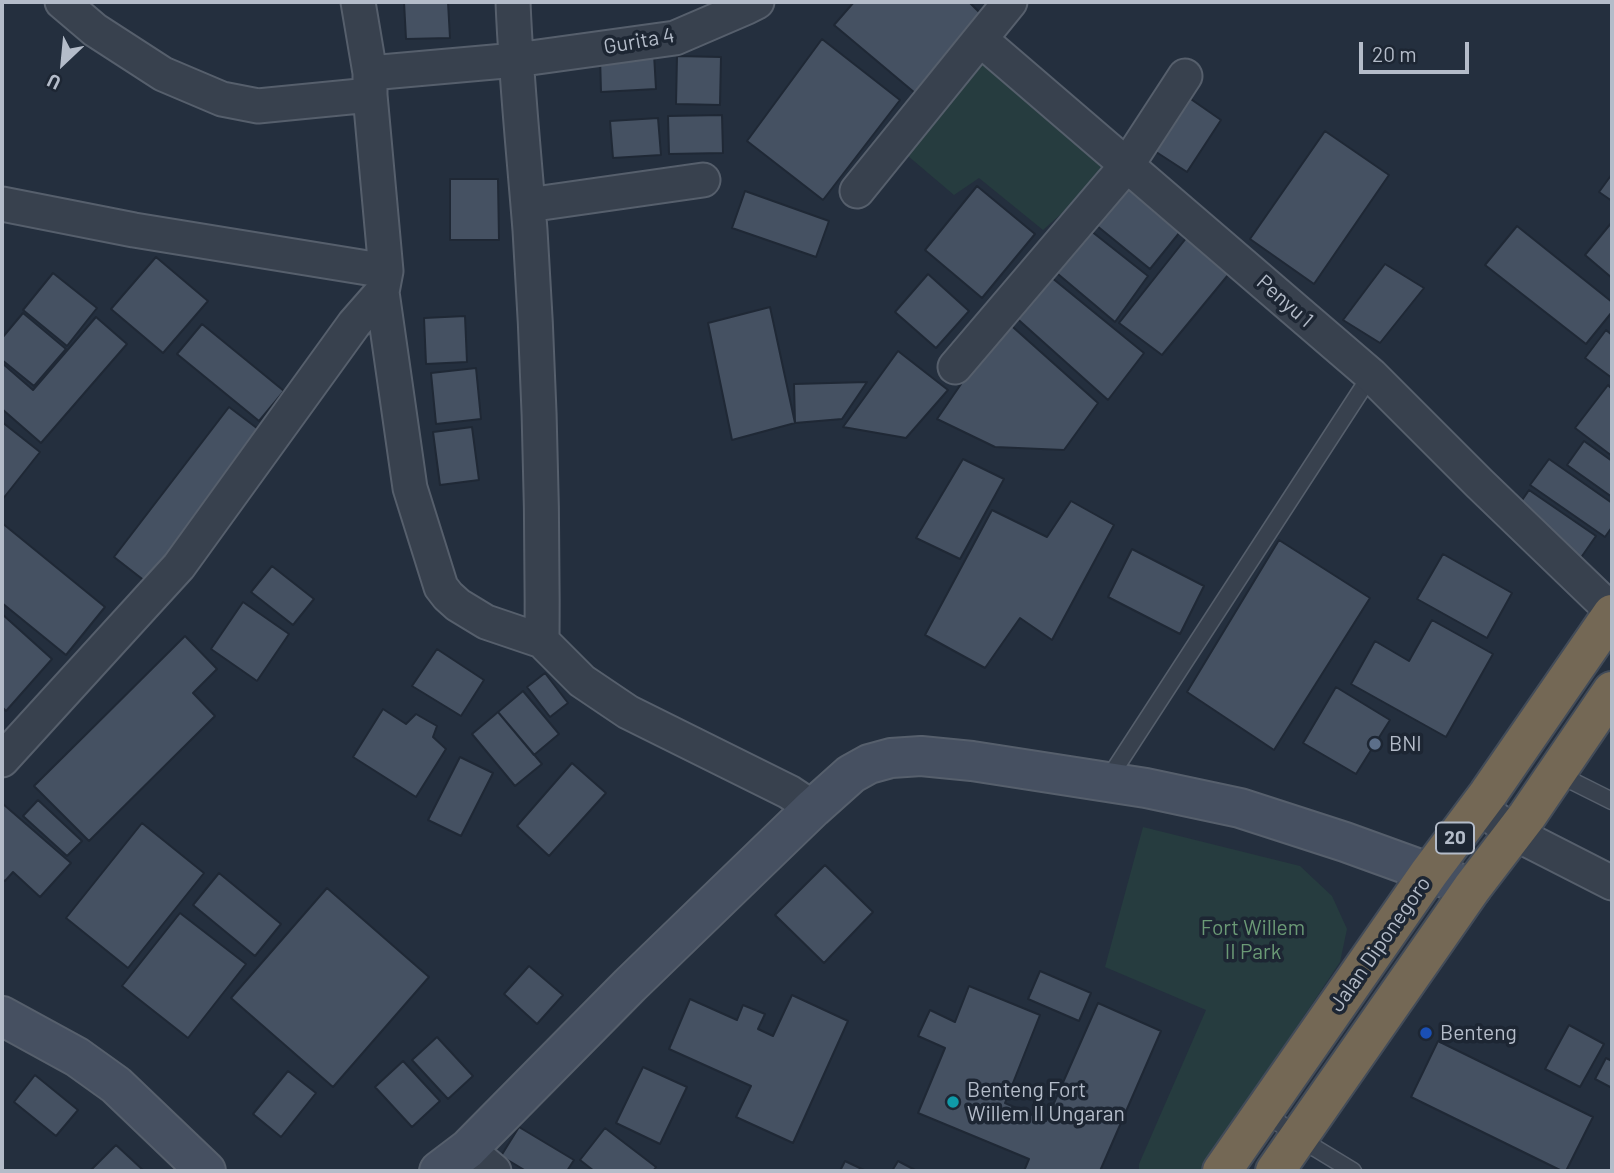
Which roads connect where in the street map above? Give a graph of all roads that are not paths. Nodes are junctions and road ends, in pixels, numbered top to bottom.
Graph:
1 (62, 2) edge
2 (358, 2) edge
3 (513, 2) edge
4 (757, 2) edge
5 (1010, 2) edge
6 (980, 39) junction
7 (516, 60) junction
8 (1185, 76) dead end
9 (370, 84) junction
10 (1127, 164) junction
11 (703, 180) dead end
12 (857, 191) dead end
13 (2, 204) edge
14 (528, 205) junction
15 (384, 281) junction
16 (955, 367) dead end
17 (1371, 375) junction
18 (1612, 612) edge
19 (542, 640) junction
20 (1612, 691) edge
21 (2, 760) edge
22 (1556, 773) junction
23 (1107, 782) junction
24 (1612, 802) edge
25 (1478, 806) junction
26 (813, 808) junction
27 (1514, 833) junction
28 (1429, 873) junction
29 (1612, 883) edge
30 (1472, 888) junction
31 (2, 1016) edge
32 (1264, 1111) junction
33 (1297, 1137) junction
34 (467, 1164) edge
35 (206, 1171) edge
36 (1222, 1171) edge
37 (1275, 1171) edge
38 (1353, 1171) edge

1 - 9 street, Gurita 4
2 - 9 street
3 - 7 street
4 - 7 street, Gurita 4
5 - 6 street
6 - 10 street, Penyu 1
6 - 12 street
7 - 9 street, Gurita 4
7 - 14 street
8 - 10 street
9 - 15 street
10 - 16 street
10 - 17 street, Penyu 1
11 - 14 street
13 - 15 street
14 - 19 street
15 - 19 street
15 - 21 street
17 - 18 street, Penyu 1
17 - 23 lane
18 - 25 highway, Jalan Diponegoro / 20
19 - 26 street
20 - 22 highway, Jalan Diponegoro / 20
22 - 24 lane
22 - 27 highway, Jalan Diponegoro / 20
23 - 26 street
23 - 28 street
25 - 27 street
25 - 28 highway, Jalan Diponegoro / 20
26 - 34 street
27 - 29 street
27 - 30 highway, Jalan Diponegoro / 20
28 - 30 street
28 - 32 highway, Jalan Diponegoro / 20
30 - 33 highway, Jalan Diponegoro / 20
31 - 35 street
32 - 33 lane
32 - 36 highway, Jalan Diponegoro / 20
33 - 37 highway, Jalan Diponegoro / 20
33 - 38 lane

